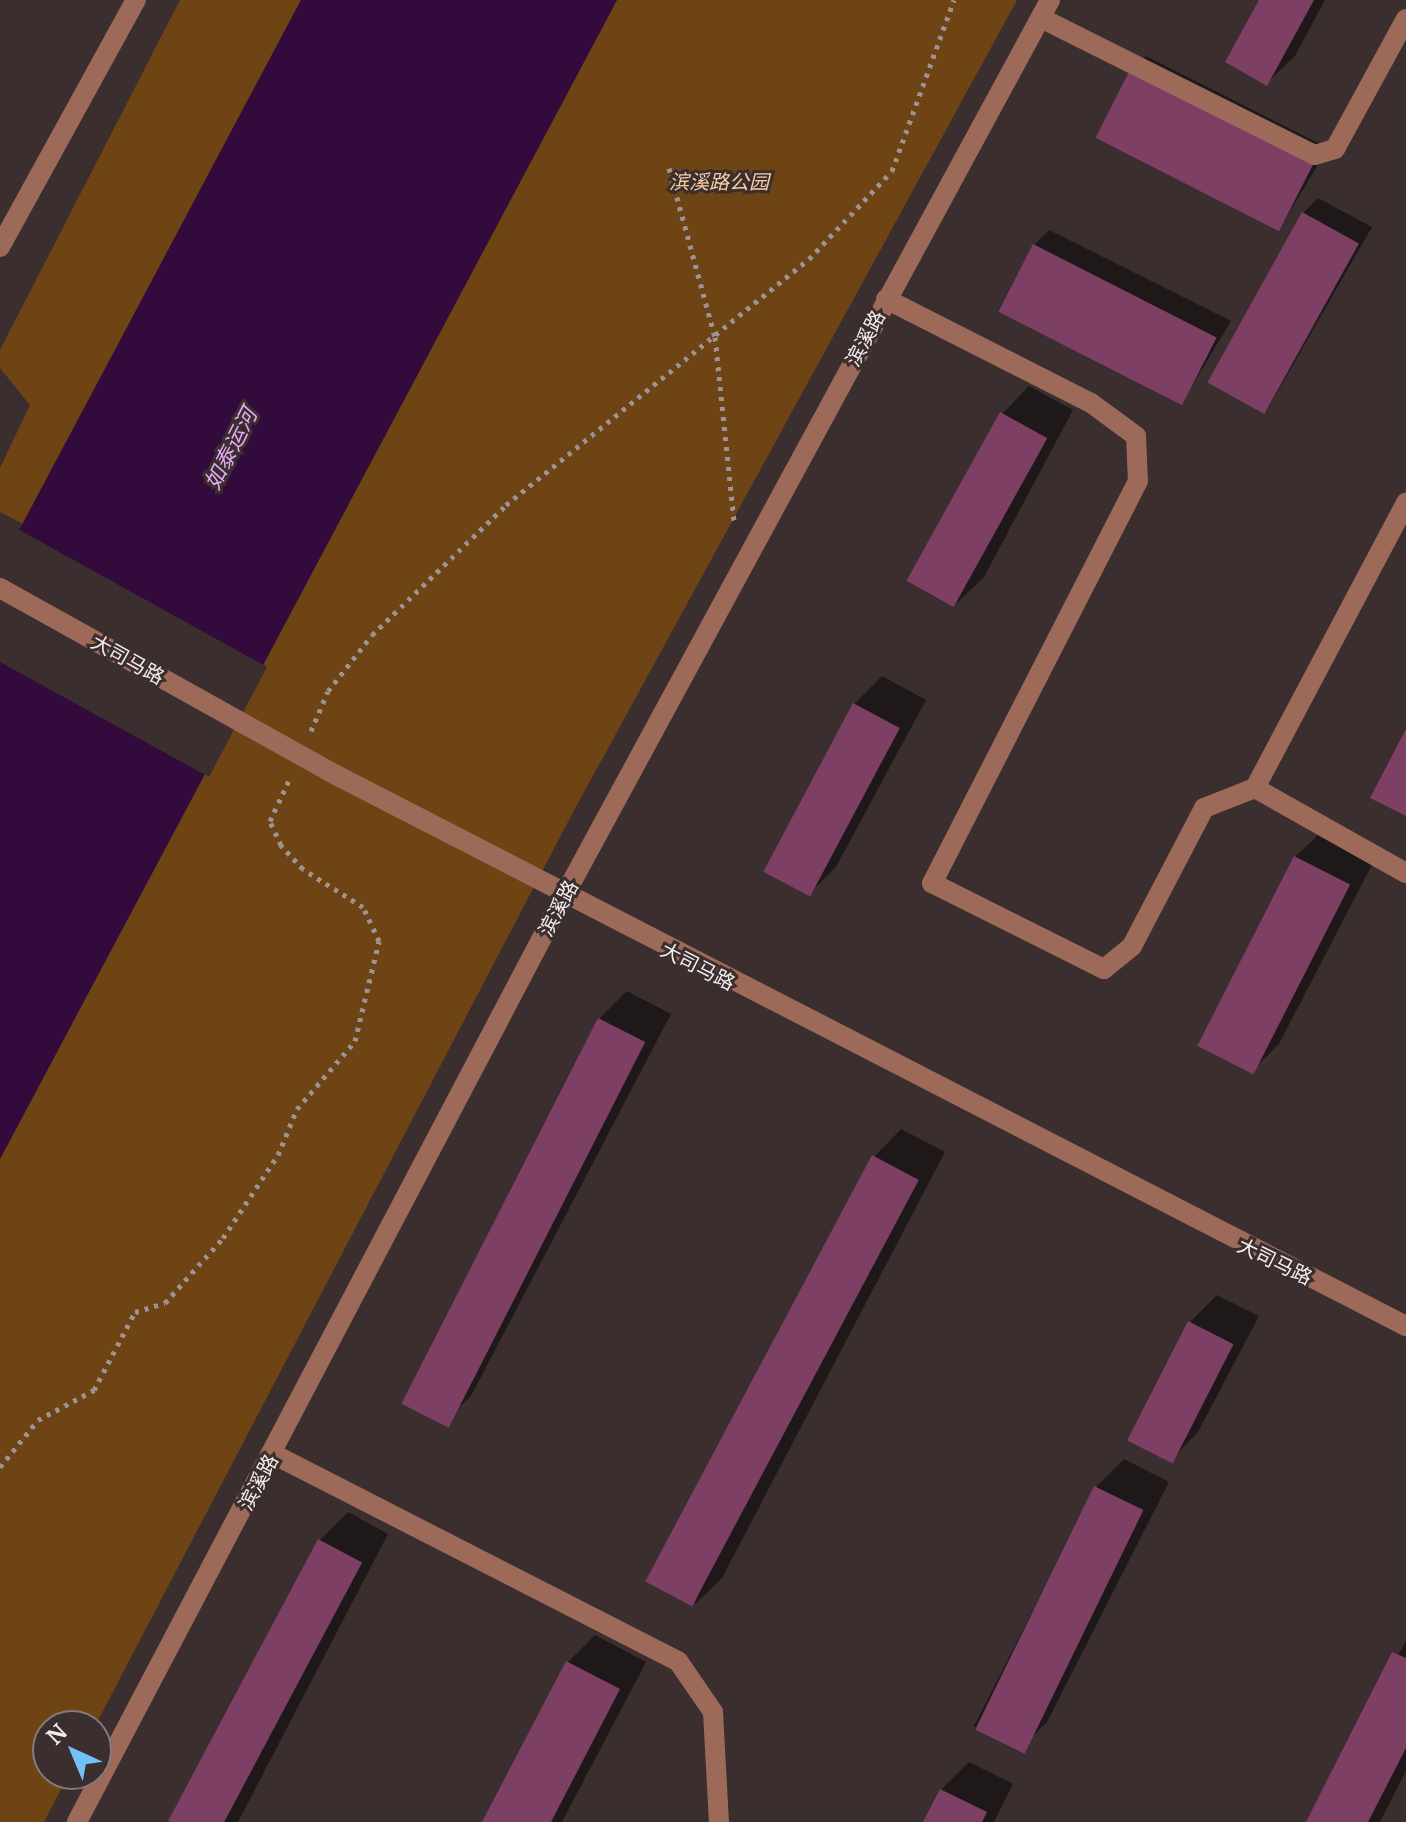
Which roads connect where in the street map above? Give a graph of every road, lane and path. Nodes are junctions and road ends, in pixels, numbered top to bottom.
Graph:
1 (136, 0) edge
2 (954, 0) edge
3 (1046, 9) edge
4 (1406, 19) edge
5 (669, 168) dead end
6 (0, 247) edge
7 (886, 299) junction
8 (715, 337) junction
9 (1406, 503) edge
10 (735, 527) dead end
11 (0, 588) edge
12 (309, 735) dead end
13 (296, 763) dead end
14 (1255, 788) junction
15 (1406, 873) edge
16 (564, 896) junction
17 (1405, 1324) edge
18 (273, 1454) junction
19 (0, 1467) edge
20 (77, 1822) edge
21 (719, 1822) edge

1 - 6 street
2 - 8 path
3 - 4 street
3 - 7 street, 滨溪路
5 - 8 path
7 - 14 street
7 - 16 street, 滨溪路
8 - 10 path
8 - 12 path
9 - 14 street
11 - 16 street, 大司马路, bridge
13 - 19 path
14 - 15 street
16 - 17 street, 大司马路
16 - 18 street, 滨溪路
18 - 20 street, 滨溪路
18 - 21 street

